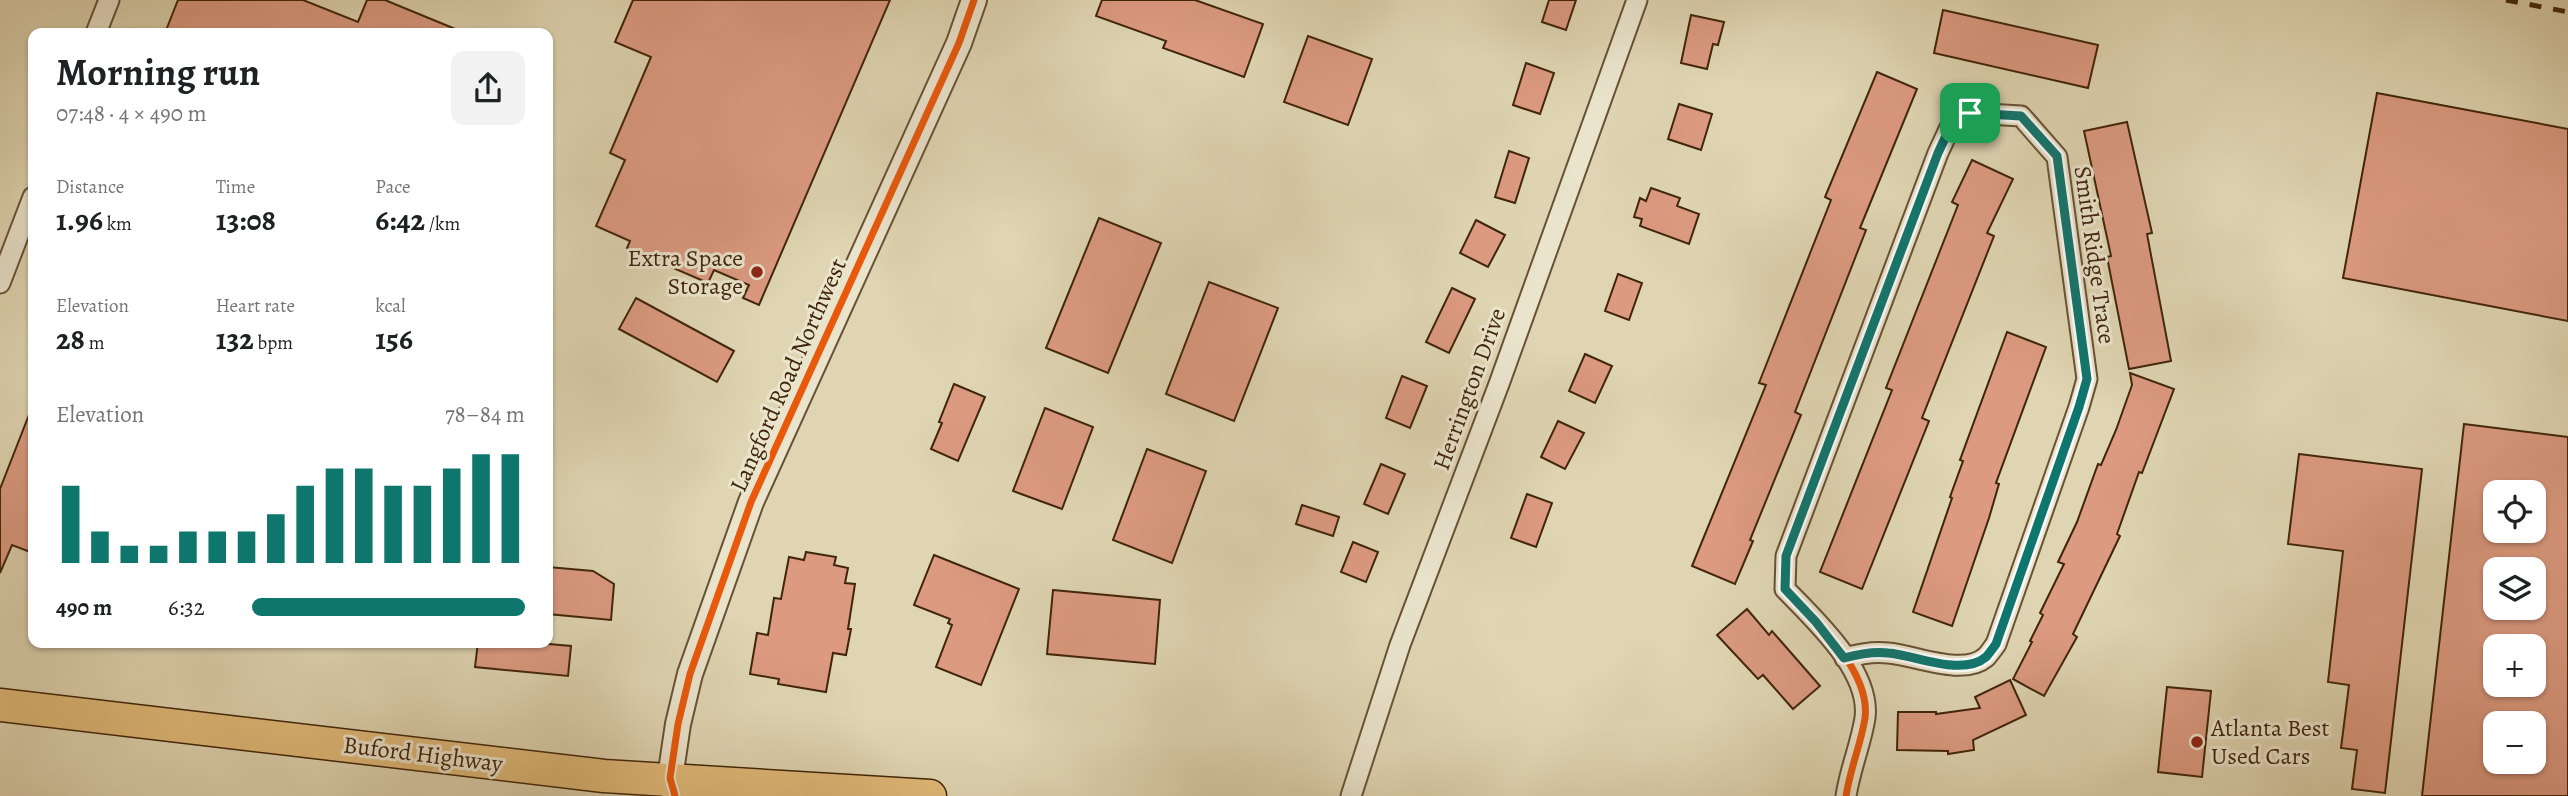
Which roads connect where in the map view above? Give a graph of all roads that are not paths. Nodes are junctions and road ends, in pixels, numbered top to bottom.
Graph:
1 (109, 0) edge
2 (974, 0) edge
3 (1637, 0) edge
4 (98, 28) edge
5 (28, 210) edge
6 (0, 283) edge
7 (1844, 658) junction
8 (0, 705) edge
9 (668, 790) edge
10 (930, 796) edge
11 (1351, 796) edge
12 (1846, 796) edge

1 - 4 street
2 - 9 street, Langford Road Northwest
3 - 11 street, Herrington Drive
5 - 6 street
7 - 7 street, Smith Ridge Trace
7 - 12 street, Smith Ridge Trace
8 - 9 main road, Buford Highway
9 - 10 main road, Buford Highway

